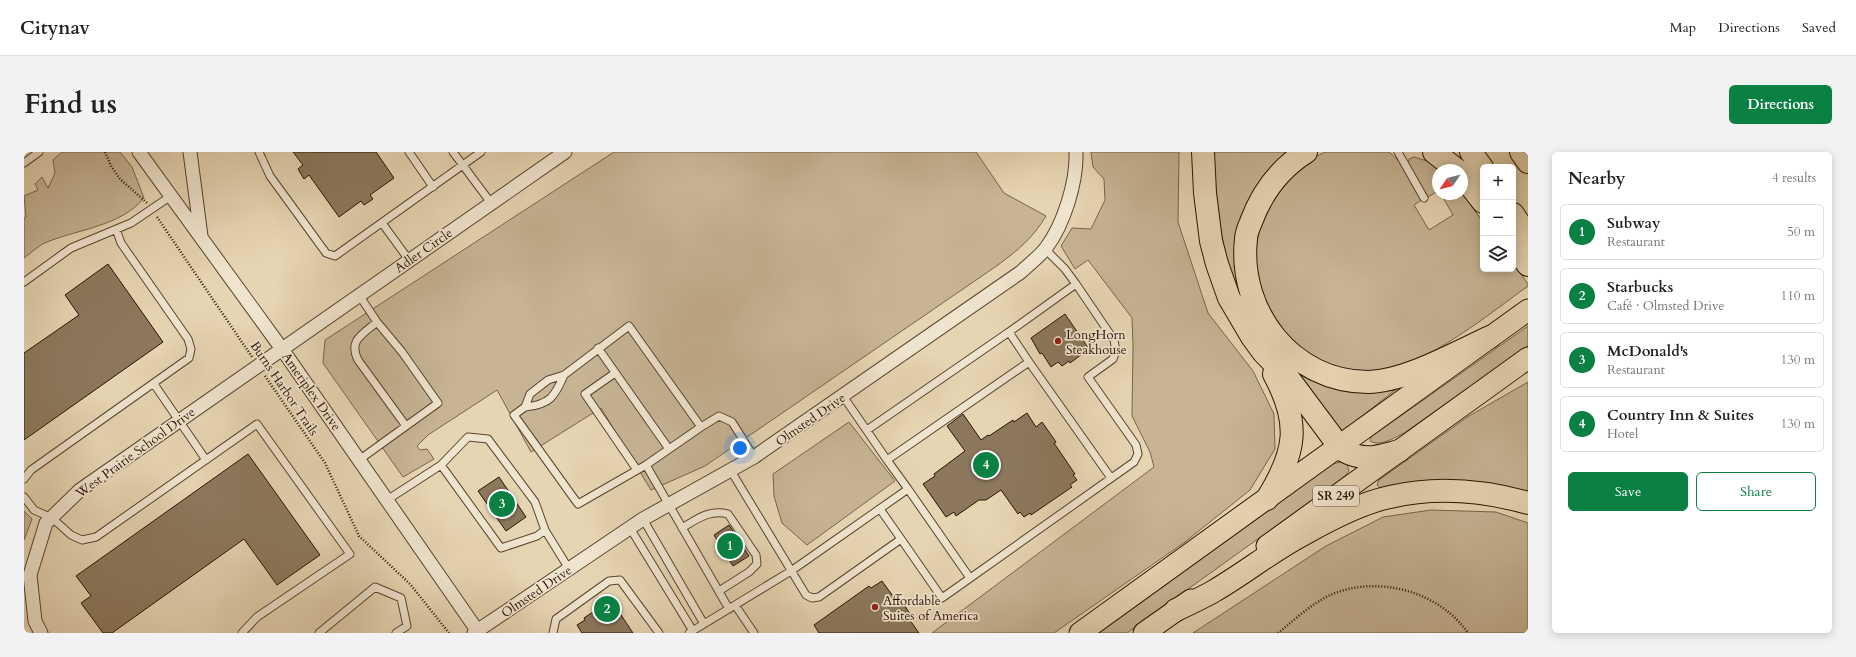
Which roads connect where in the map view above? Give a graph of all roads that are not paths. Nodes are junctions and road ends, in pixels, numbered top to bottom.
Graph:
1 (39, 152) edge
2 (140, 152) edge
3 (190, 152) edge
4 (259, 152) edge
5 (409, 152) edge
6 (453, 152) edge
7 (481, 152) edge
8 (564, 152) edge
9 (1076, 152) edge
10 (1203, 152) edge
11 (1306, 152) edge
12 (1398, 152) edge
13 (1434, 152) edge
14 (1471, 152) edge
15 (1521, 152) edge
16 (1528, 162) edge
17 (24, 163) edge
18 (1449, 164) edge
19 (1480, 165) edge
20 (462, 166) junction
21 (1468, 183) edge
22 (433, 187) junction
23 (171, 196) junction
24 (1424, 198) dead end
25 (1481, 200) edge
26 (491, 203) junction
27 (1516, 218) edge
28 (382, 223) junction
29 (116, 230) junction
30 (1528, 236) edge
31 (201, 238) junction
32 (1516, 248) edge
33 (1045, 249) junction
34 (410, 260) junction
35 (1528, 265) edge
36 (24, 282) edge
37 (1076, 284) junction
38 (359, 295) junction
39 (1528, 310) edge
40 (377, 322) junction
41 (1009, 332) junction
42 (1490, 337) junction
43 (598, 348) junction
44 (282, 349) junction
45 (1263, 352) junction
46 (1528, 358) edge
47 (1029, 362) junction
48 (615, 373) junction
49 (564, 375) junction
50 (154, 384) junction
51 (843, 396) junction
52 (525, 407) junction
53 (179, 421) junction
54 (406, 426) junction
55 (701, 427) junction
56 (867, 430) junction
57 (1339, 447) junction
58 (669, 449) junction
59 (1399, 451) junction
60 (754, 457) junction
61 (206, 460) junction
62 (359, 460) junction
63 (887, 460) junction
64 (441, 465) junction
65 (646, 465) junction
66 (637, 470) junction
67 (731, 471) junction
68 (1111, 478) junction
69 (24, 479) edge
70 (908, 489) junction
71 (24, 497) edge
72 (1267, 499) junction
73 (387, 500) junction
74 (1528, 503) edge
75 (669, 506) junction
76 (880, 509) junction
77 (52, 518) junction
78 (643, 519) junction
79 (630, 528) junction
80 (682, 528) junction
81 (545, 530) junction
82 (901, 539) junction
83 (569, 569) junction
84 (791, 571) junction
85 (27, 575) edge
86 (970, 578) junction
87 (719, 591) junction
88 (732, 607) junction
89 (1176, 610) junction
90 (704, 624) junction
91 (477, 632) edge
92 (691, 632) edge
93 (750, 632) edge
94 (41, 633) edge
95 (242, 633) edge
96 (319, 633) edge
97 (396, 633) edge
98 (553, 633) edge
99 (659, 633) edge
100 (1080, 633) edge
101 (1144, 633) edge

1 - 17 lane
2 - 23 street, Ameriplex Drive
3 - 31 street
4 - 28 lane
5 - 22 lane
6 - 20 lane
7 - 20 lane
8 - 26 street, Adler Circle
9 - 33 street, Olmsted Drive
10 - 45 highway
11 - 42 highway
12 - 24 lane
13 - 18 highway
14 - 19 highway
15 - 16 highway
20 - 22 lane
20 - 26 lane
21 - 25 highway
22 - 28 lane
23 - 29 lane
23 - 31 street, Ameriplex Drive
26 - 34 street, Adler Circle
27 - 30 highway
28 - 34 lane
29 - 36 lane
29 - 50 lane
31 - 44 street, Ameriplex Drive
32 - 35 highway
33 - 37 lane
33 - 51 street, Olmsted Drive
34 - 38 street, Adler Circle
37 - 41 lane
37 - 68 lane
38 - 40 lane
38 - 44 street, Adler Circle
39 - 42 main road, SR 249
40 - 54 lane
40 - 54 lane
41 - 47 lane
41 - 56 lane
42 - 57 main road, SR 249
43 - 48 lane
43 - 49 lane
43 - 55 lane
44 - 53 street, West Prairie School Drive
44 - 62 street, Ameriplex Drive
45 - 57 highway
45 - 72 highway
46 - 59 main road, SR 249
47 - 63 lane
47 - 68 lane
48 - 58 lane
48 - 66 lane
49 - 52 lane
49 - 52 lane
50 - 53 lane
50 - 69 lane
51 - 56 lane
51 - 60 street, Olmsted Drive
52 - 66 lane
53 - 61 lane
53 - 77 street, West Prairie School Drive
54 - 62 lane
55 - 58 lane
55 - 60 lane
56 - 63 lane
57 - 59 highway
57 - 72 main road, SR 249
58 - 65 lane
59 - 89 main road, SR 249
60 - 67 street, Olmsted Drive
61 - 77 lane
61 - 95 lane
62 - 73 street, Ameriplex Drive
63 - 70 lane
64 - 73 lane
64 - 81 lane
64 - 81 lane
65 - 66 lane
65 - 75 lane
67 - 75 street, Olmsted Drive
67 - 84 lane
68 - 86 lane
70 - 76 lane
70 - 86 lane
71 - 77 lane
72 - 100 main road, SR 249
73 - 91 street, Ameriplex Drive
74 - 89 highway
75 - 78 street, Olmsted Drive
75 - 80 lane
76 - 82 lane
76 - 84 lane
77 - 85 street, West Prairie School Drive
78 - 79 street, Olmsted Drive
78 - 90 lane
79 - 83 street, Olmsted Drive
79 - 92 lane
80 - 87 lane
80 - 87 lane
81 - 83 lane
82 - 84 lane
82 - 86 lane
83 - 91 street, Olmsted Drive
84 - 88 lane
85 - 94 street, West Prairie School Drive
87 - 88 lane
88 - 90 lane
88 - 93 lane
89 - 101 main road, SR 249
90 - 92 lane
96 - 97 lane
98 - 99 lane

